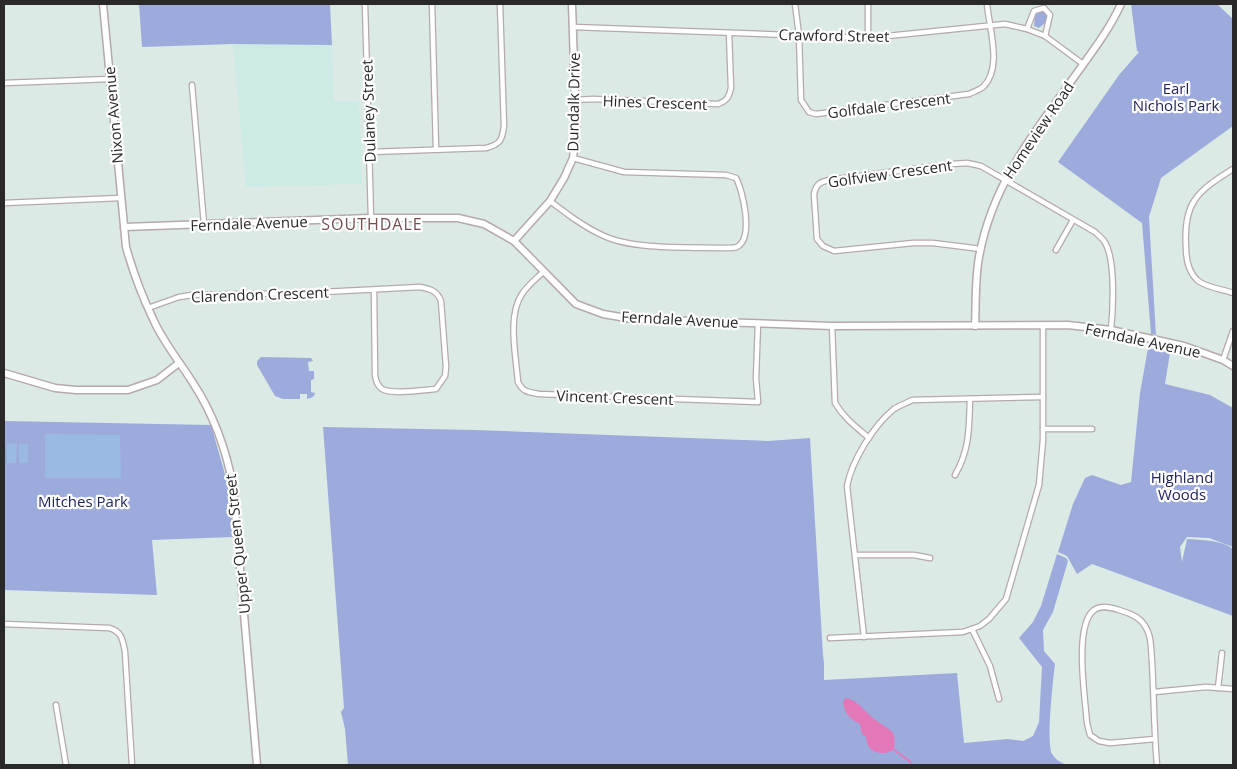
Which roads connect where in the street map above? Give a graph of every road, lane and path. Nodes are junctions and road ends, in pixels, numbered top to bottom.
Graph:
1 (103, 4) edge
2 (365, 4) edge
3 (432, 4) edge
4 (500, 4) edge
5 (572, 4) edge
6 (795, 4) edge
7 (868, 4) edge
8 (987, 4) edge
9 (1121, 4) edge
10 (989, 25) junction
11 (573, 27) junction
12 (1027, 29) junction
13 (729, 33) junction
14 (799, 36) junction
15 (1045, 36) junction
16 (868, 38) junction
17 (1083, 64) junction
18 (110, 80) junction
19 (4, 83) edge
20 (192, 85) dead end
21 (575, 100) junction
22 (436, 149) junction
23 (370, 152) junction
24 (573, 158) junction
25 (1233, 169) edge
26 (1005, 179) junction
27 (120, 198) junction
28 (550, 201) junction
29 (4, 203) edge
30 (371, 218) junction
31 (1073, 220) junction
32 (204, 224) junction
33 (124, 227) junction
34 (514, 241) junction
35 (981, 249) junction
36 (1056, 250) dead end
37 (543, 272) junction
38 (374, 290) junction
39 (1233, 293) edge
40 (148, 308) junction
41 (758, 323) junction
42 (1042, 325) junction
43 (832, 326) junction
44 (975, 326) junction
45 (1111, 330) junction
46 (1233, 331) edge
47 (1223, 360) junction
48 (179, 363) junction
49 (1233, 366) edge
50 (4, 373) edge
51 (1043, 397) junction
52 (970, 399) junction
53 (1043, 429) junction
54 (1092, 429) dead end
55 (869, 438) junction
56 (955, 475) dead end
57 (855, 556) junction
58 (930, 558) dead end
59 (4, 624) edge
60 (972, 629) junction
61 (864, 637) junction
62 (830, 638) dead end
63 (1222, 653) dead end
64 (1218, 688) junction
65 (1233, 689) edge
66 (1154, 692) junction
67 (999, 699) dead end
68 (56, 705) dead end
69 (1155, 738) junction
70 (66, 765) edge
71 (132, 765) edge
72 (257, 765) edge
73 (1157, 765) edge

1 - 18 street, Nixon Avenue
2 - 23 street, Dulaney Street
3 - 22 street
4 - 22 street
5 - 11 street, Dundalk Drive
6 - 14 street, Golfdale Crescent
7 - 16 street
8 - 10 street, Golfdale Crescent
9 - 17 street, Homeview Road
10 - 12 street, Crawford Street
10 - 14 street, Golfdale Crescent
10 - 16 street, Crawford Street
11 - 13 street, Crawford Street
11 - 21 street, Dundalk Drive
12 - 15 street, Crawford Street
12 - 15 street
13 - 14 street, Crawford Street
13 - 21 street, Hines Crescent
14 - 16 street, Crawford Street
15 - 17 street, Crawford Street
17 - 26 street, Homeview Road
18 - 19 street
18 - 27 street, Nixon Avenue
20 - 32 street
21 - 24 street, Dundalk Drive
22 - 23 street
23 - 30 street, Dulaney Street
24 - 28 street, Dundalk Drive
24 - 28 street
25 - 39 street
26 - 31 street
26 - 35 street, Homeview Road
26 - 35 street, Golfview Crescent
27 - 29 street
27 - 33 street, Nixon Avenue
28 - 34 street, Dundalk Drive
30 - 32 street, Ferndale Avenue
30 - 34 street, Ferndale Avenue
31 - 36 street
31 - 45 street
32 - 33 street, Ferndale Avenue
33 - 40 street, Upper Queen Street
34 - 37 street, Ferndale Avenue
35 - 44 street, Homeview Road
37 - 41 street, Ferndale Avenue
37 - 41 street, Vincent Crescent
38 - 38 street, Clarendon Crescent
38 - 40 street, Clarendon Crescent
40 - 48 street, Upper Queen Street
41 - 43 street, Ferndale Avenue
42 - 44 street, Ferndale Avenue
42 - 45 street, Ferndale Avenue
42 - 51 street
43 - 44 street, Ferndale Avenue
43 - 55 street
45 - 47 street, Ferndale Avenue
46 - 47 street
47 - 49 street, Ferndale Avenue
48 - 50 street
48 - 72 street, Upper Queen Street
51 - 52 street
51 - 53 street
52 - 55 street
52 - 56 street
53 - 54 street
53 - 60 street
55 - 57 street
57 - 58 street
57 - 61 street
59 - 71 street
60 - 61 street
60 - 67 street
61 - 62 street
63 - 64 street
64 - 65 street
64 - 66 street
66 - 69 street
66 - 69 street
68 - 70 street
69 - 73 street

